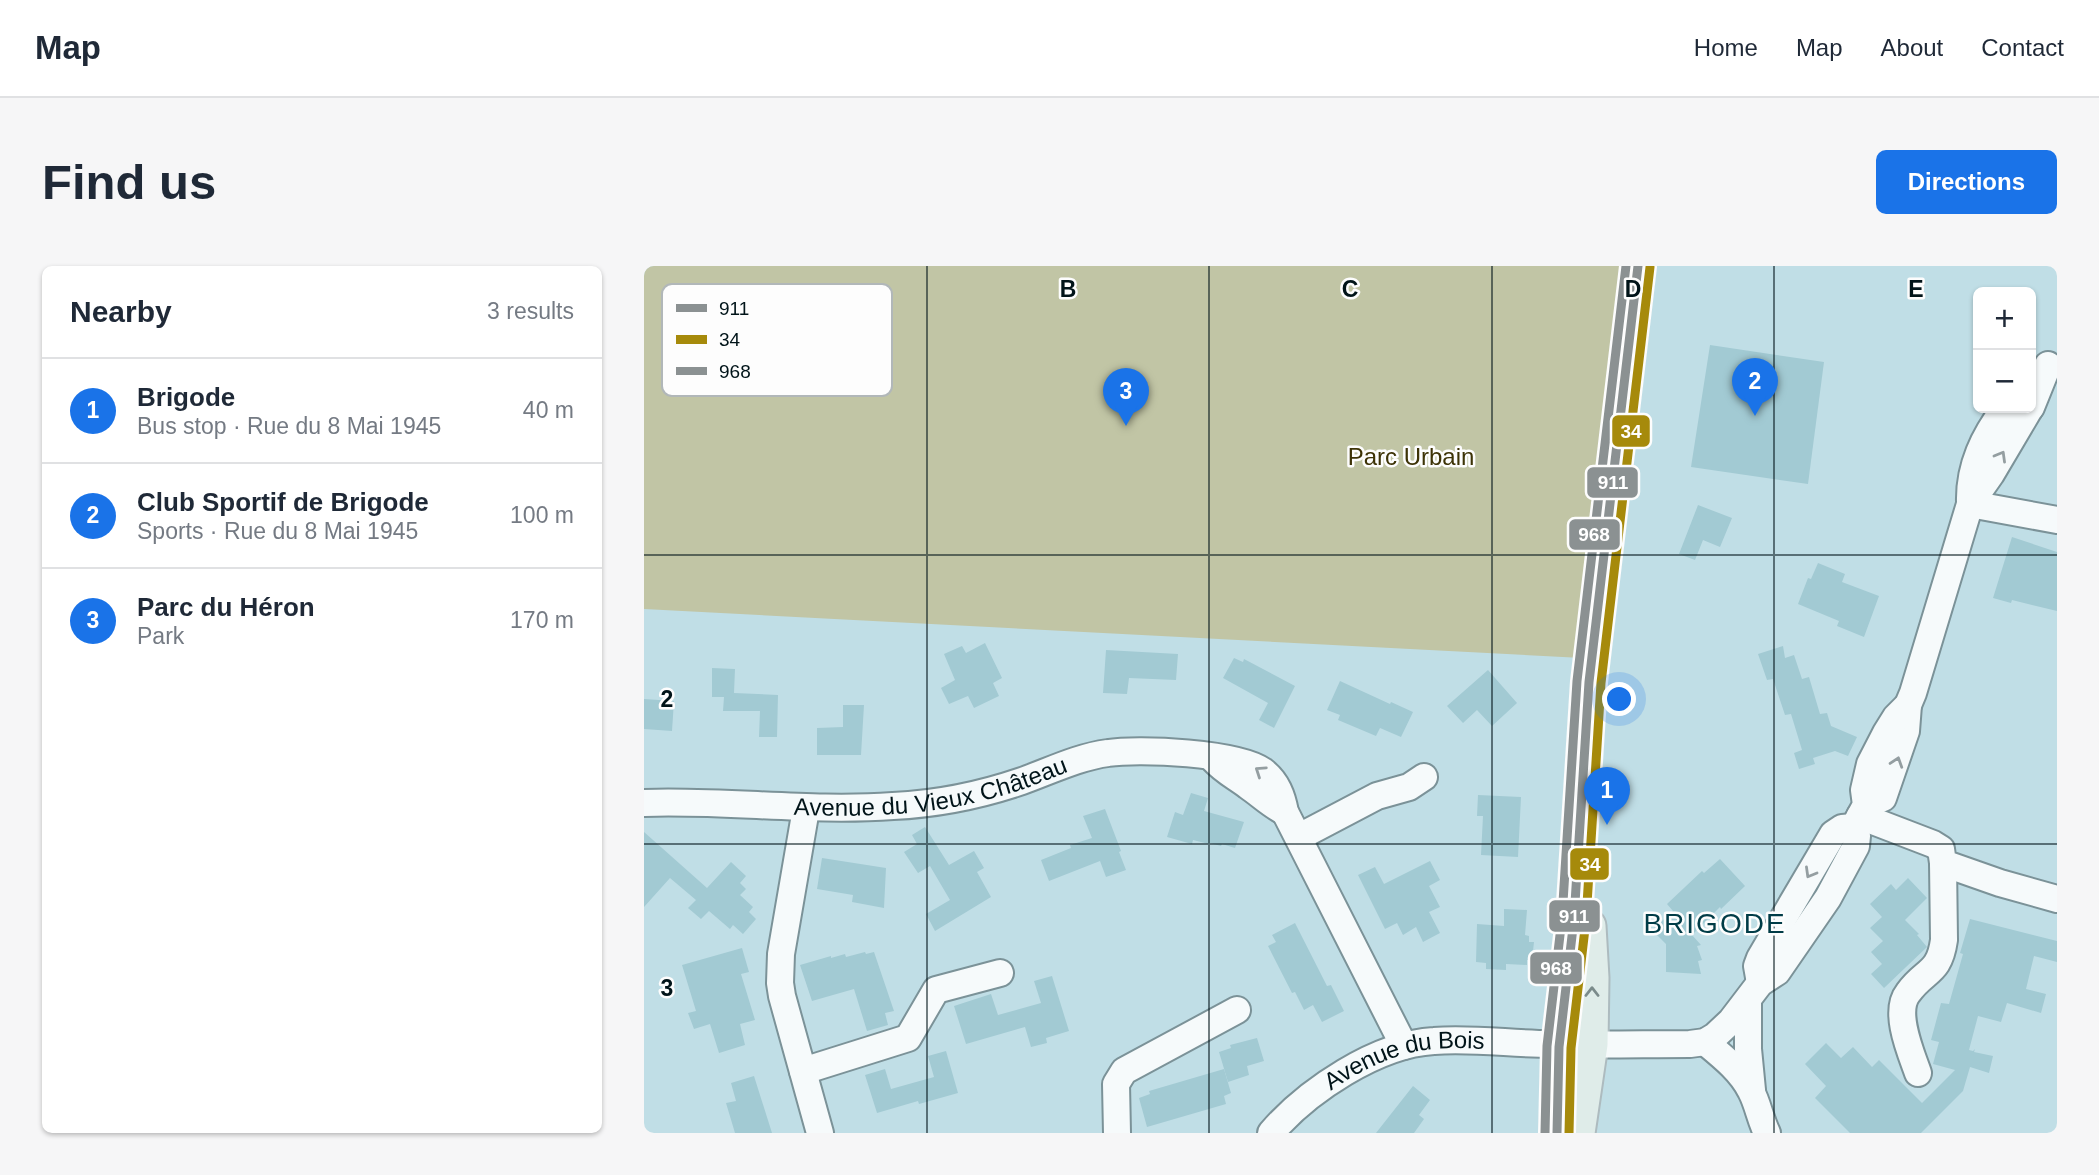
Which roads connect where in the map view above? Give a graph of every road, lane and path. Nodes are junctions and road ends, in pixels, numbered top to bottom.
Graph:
1 (1638, 266) edge
2 (1652, 266) edge
3 (2048, 367) edge
4 (2036, 395) edge
5 (2002, 413) edge
6 (2027, 413) edge
7 (1970, 504) junction
8 (2057, 520) edge
9 (1424, 776) dead end
10 (644, 803) edge
11 (806, 809) junction
12 (1860, 816) junction
13 (1299, 837) junction
14 (1943, 863) junction
15 (2057, 899) edge
16 (1000, 973) dead end
17 (1754, 991) junction
18 (1237, 1010) dead end
19 (1705, 1042) junction
20 (1575, 1044) junction
21 (1404, 1046) junction
22 (803, 1072) junction
23 (1918, 1073) dead end
24 (1752, 1092) junction
25 (820, 1133) edge
26 (1117, 1133) edge
27 (1270, 1133) edge
28 (1557, 1133) edge
29 (1578, 1133) edge
30 (1767, 1133) edge

1 - 20 main road
20 -> 2 main road
3 - 4 street
5 - 7 street
7 -> 6 street
7 - 8 street
7 - 12 street
9 - 13 street
10 - 11 street, Avenue du Vieux Château
11 - 13 street, Avenue du Vieux Château
11 - 22 street
12 - 14 street
12 - 17 street
13 - 21 street, Avenue du Vieux Château
14 - 15 street
14 - 23 street
16 - 22 street
17 - 19 street
17 - 24 street
18 - 26 street
19 - 20 street, Avenue du Bois
19 - 24 street
20 - 21 street, Avenue du Bois
20 - 28 main road
20 - 29 main road
21 - 27 street, Avenue du Bois
22 - 25 street
24 - 30 street

